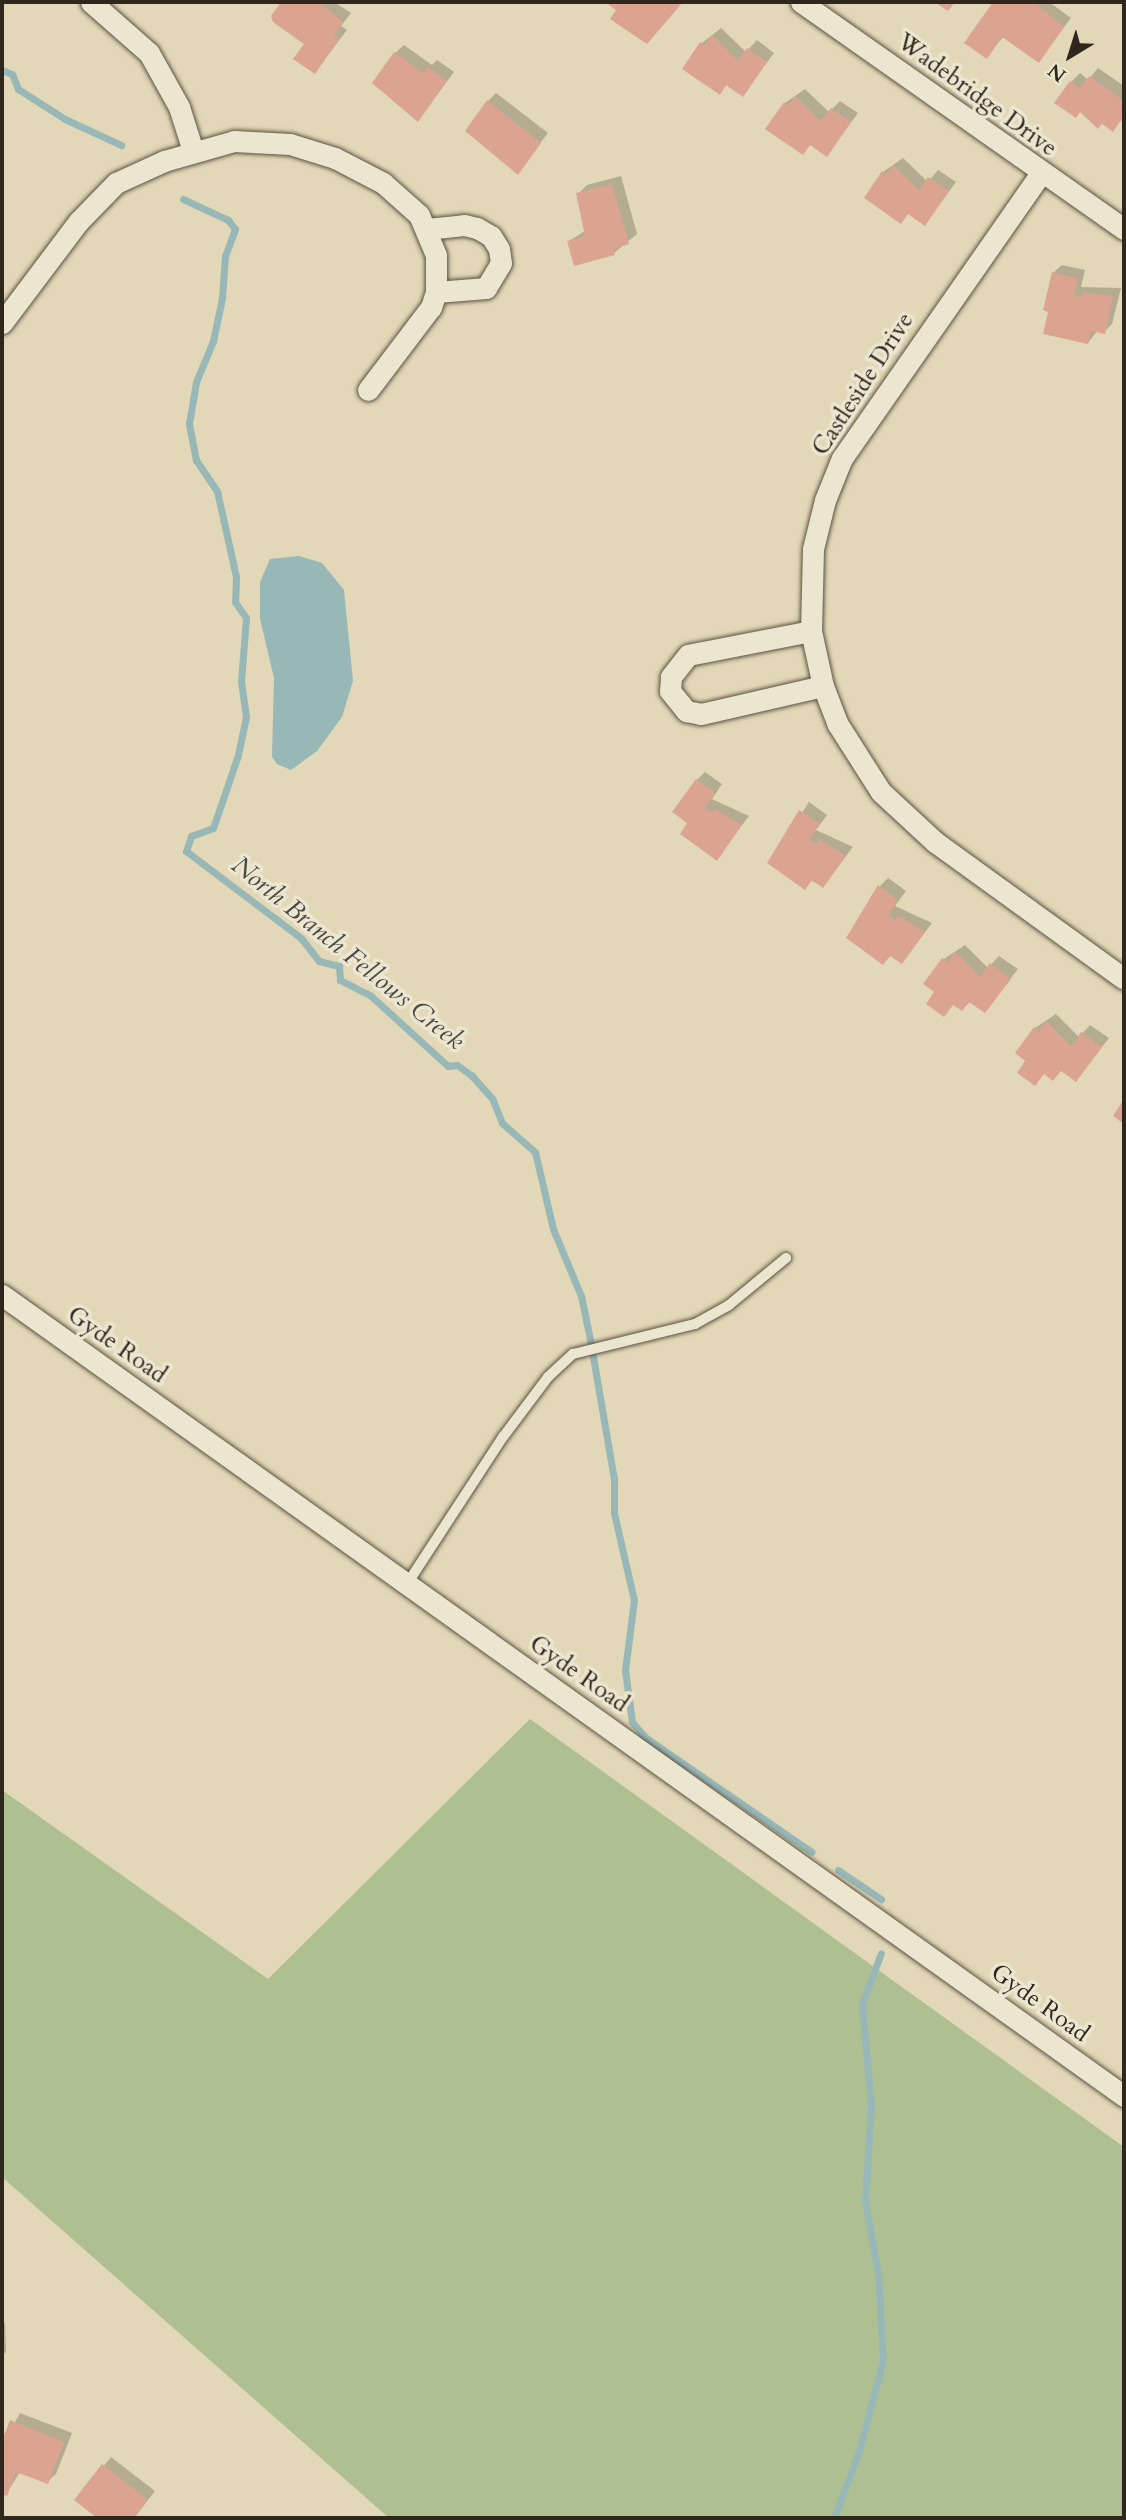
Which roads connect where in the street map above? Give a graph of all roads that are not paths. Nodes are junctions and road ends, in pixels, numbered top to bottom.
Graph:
1 (91, 2) edge
2 (801, 2) edge
3 (193, 151) junction
4 (1041, 173) junction
5 (426, 229) junction
6 (1124, 229) edge
7 (436, 292) junction
8 (2, 323) edge
9 (368, 390) dead end
10 (811, 631) junction
11 (823, 686) junction
12 (1124, 979) edge
13 (786, 1258) dead end
14 (2, 1295) edge
15 (407, 1584) junction
16 (1124, 2096) edge

1 - 3 street
2 - 4 street, Wadebridge Drive
3 - 5 street
3 - 8 street
4 - 6 street, Wadebridge Drive
4 - 10 street, Castleside Drive
5 - 7 street
5 - 7 street
7 - 9 street
10 - 11 street, Castleside Drive
10 - 11 street
11 - 12 street, Castleside Drive
13 - 15 lane
14 - 15 street, Gyde Road
15 - 16 street, Gyde Road

